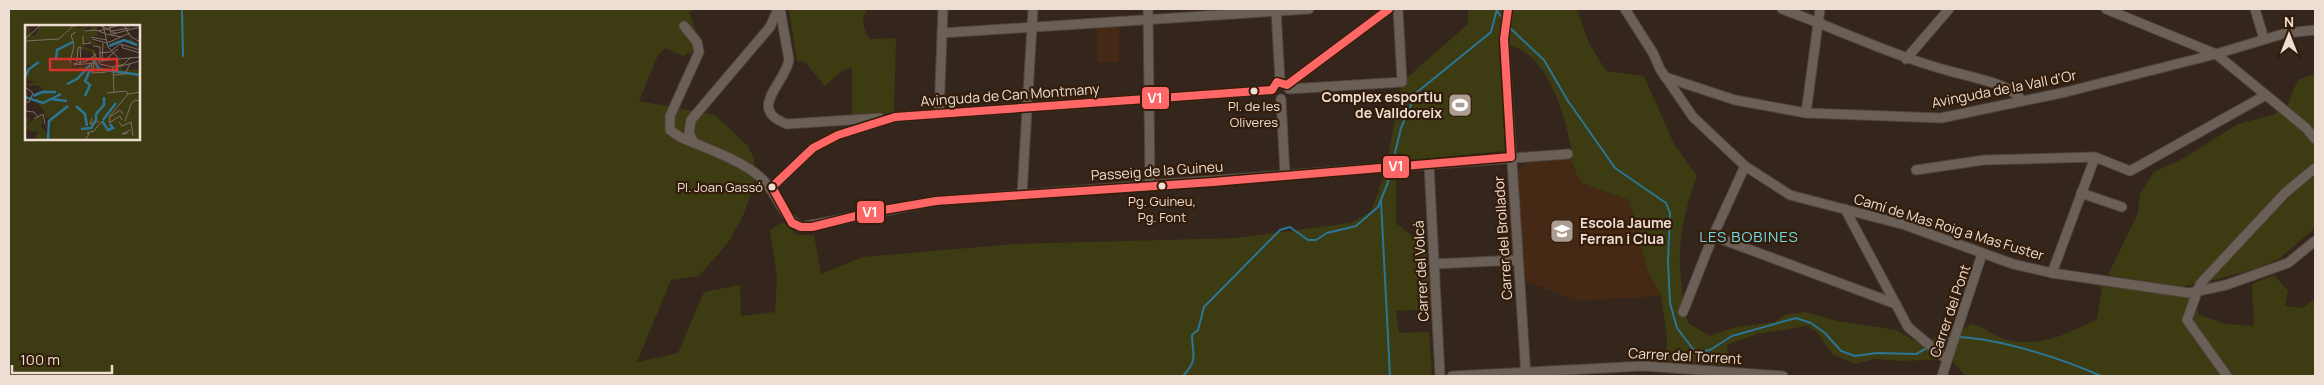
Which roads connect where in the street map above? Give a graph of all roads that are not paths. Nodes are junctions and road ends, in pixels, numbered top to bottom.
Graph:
1 (779, 9) edge
2 (943, 9) edge
3 (1033, 9) edge
4 (1148, 9) edge
5 (1309, 9) edge
6 (1389, 9) edge
7 (1398, 9) edge
8 (1508, 9) edge
9 (1625, 9) edge
10 (1782, 9) edge
11 (1820, 9) edge
12 (1947, 9) edge
13 (2255, 9) edge
14 (1276, 10) edge
15 (2112, 10) edge
16 (1148, 20) junction
17 (1818, 22) junction
18 (684, 26) dead end
19 (1032, 28) junction
20 (2315, 30) edge
21 (942, 32) junction
22 (2264, 39) junction
23 (2216, 54) junction
24 (1906, 59) junction
25 (1665, 77) junction
26 (1285, 85) junction
27 (1272, 90) junction
28 (2266, 95) junction
29 (1150, 99) junction
30 (1281, 99) junction
31 (2022, 101) junction
32 (1028, 107) junction
33 (1806, 113) junction
34 (939, 114) junction
35 (895, 117) junction
36 (2315, 139) edge
37 (694, 143) junction
38 (1568, 154) dead end
39 (1511, 157) junction
40 (2094, 157) junction
41 (1429, 165) junction
42 (1745, 166) junction
43 (2315, 168) edge
44 (1916, 170) dead end
45 (1286, 175) junction
46 (1150, 185) junction
47 (772, 187) junction
48 (2082, 193) junction
49 (1022, 194) junction
50 (2122, 207) dead end
51 (1845, 209) junction
52 (1713, 236) junction
53 (2315, 241) edge
54 (1982, 254) junction
55 (1517, 260) junction
56 (1434, 264) junction
57 (2052, 273) junction
58 (2196, 292) junction
59 (1896, 304) junction
60 (1684, 312) dead end
61 (1946, 359) junction
62 (1526, 374) edge
63 (1440, 376) edge
64 (1452, 376) edge
65 (1784, 376) edge
66 (1942, 376) edge
67 (2226, 376) edge

1 - 35 street
1 - 37 street
2 - 21 street
3 - 19 street
4 - 16 street
5 - 14 street
6 - 26 street
7 - 26 street
8 - 39 street, Carrer del Brollador
9 - 25 street, Camí de Mas Roig a Mas Fuster
10 - 17 street
11 - 17 street
12 - 24 street
13 - 22 street
14 - 16 street
14 - 26 street
15 - 23 street
16 - 19 street
16 - 29 street
17 - 24 street
17 - 33 street
18 - 37 street
19 - 21 street
19 - 32 street
20 - 22 street, Avinguda de la Vall d'Or
21 - 34 street
22 - 23 street, Avinguda de la Vall d'Or
23 - 28 street
23 - 31 street, Avinguda de la Vall d'Or
24 - 31 street
25 - 33 street, Avinguda de la Vall d'Or
25 - 42 street, Camí de Mas Roig a Mas Fuster
26 - 27 street
26 - 30 street
27 - 29 street, Avinguda de Can Montmany
27 - 30 street
28 - 36 street
28 - 40 street
29 - 32 street, Avinguda de Can Montmany
29 - 46 street
30 - 45 street
31 - 33 street, Avinguda de la Vall d'Or
32 - 34 street, Avinguda de Can Montmany
32 - 49 street
34 - 35 street, Avinguda de Can Montmany
35 - 47 street, Avinguda de Can Montmany
37 - 47 street
38 - 39 street, Passeig de la Guineu
39 - 41 street, Passeig de la Guineu
39 - 55 street, Carrer del Brollador
40 - 44 street
40 - 48 street
41 - 45 street, Passeig de la Guineu
41 - 56 street, Carrer del Volcà
42 - 51 street, Camí de Mas Roig a Mas Fuster
42 - 52 street
43 - 58 street
45 - 46 street, Passeig de la Guineu
46 - 49 street, Passeig de la Guineu
47 - 49 street, Passeig de la Guineu
48 - 50 street
48 - 57 street
51 - 54 street, Camí de Mas Roig a Mas Fuster
51 - 59 street
52 - 59 street
52 - 60 street
53 - 58 street, Camí de Mas Roig a Mas Fuster
54 - 57 street, Camí de Mas Roig a Mas Fuster
54 - 61 street, Carrer del Pont
55 - 56 street
55 - 62 street, Carrer del Brollador
56 - 63 street, Carrer del Volcà
57 - 58 street, Camí de Mas Roig a Mas Fuster
58 - 67 street
59 - 61 street
61 - 66 street, Carrer del Pont
62 - 64 street, Carrer del Torrent
62 - 65 street, Carrer del Torrent

